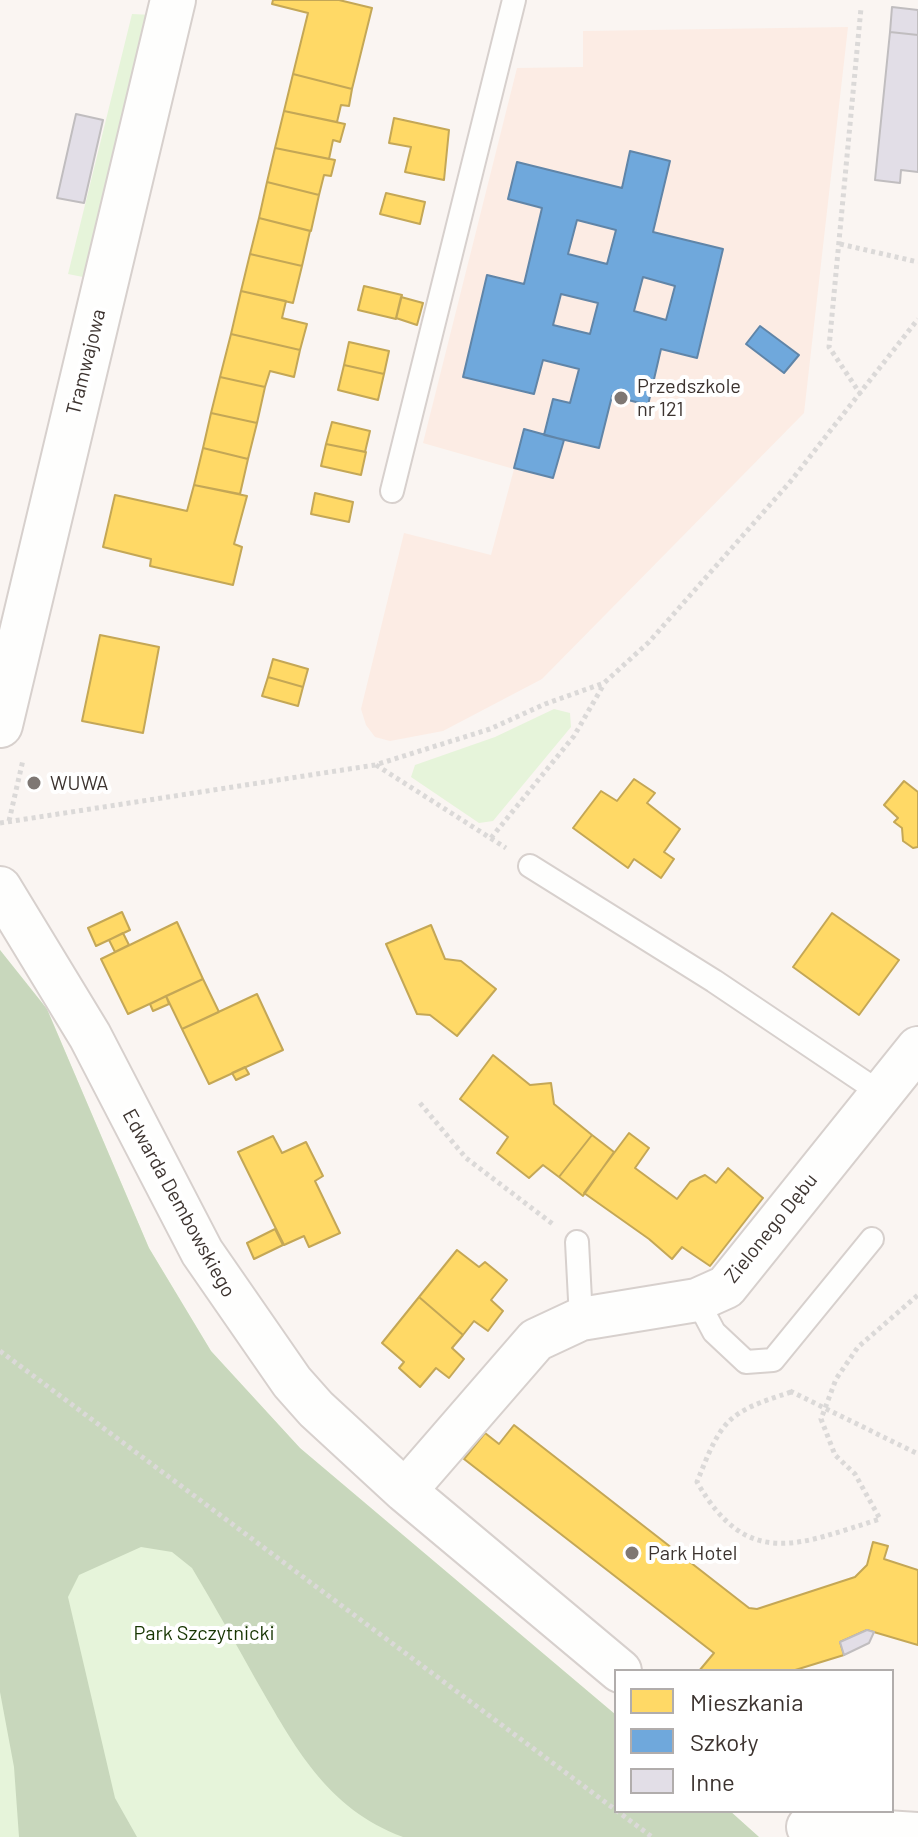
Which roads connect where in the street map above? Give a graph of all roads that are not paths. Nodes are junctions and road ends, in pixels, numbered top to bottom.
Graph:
1 (173, 0) edge
2 (514, 0) edge
3 (392, 491) dead end
4 (0, 725) edge
5 (530, 866) road end
6 (0, 888) edge
7 (918, 1048) edge
8 (879, 1092) junction
9 (872, 1239) dead end
10 (577, 1242) road end
11 (697, 1300) junction
12 (581, 1319) junction
13 (405, 1491) junction
14 (618, 1669) edge
15 (804, 1825) edge
16 (918, 1834) edge

1 - 4 street, Tramwajowa
2 - 3 lane
5 - 8 lane
6 - 13 street, Edwarda Dembowskiego
7 - 8 street, Zielonego Dębu
8 - 11 street, Zielonego Dębu
9 - 11 lane
10 - 12 lane
11 - 12 street, Zielonego Dębu
12 - 13 street, Zielonego Dębu
13 - 14 street, Edwarda Dembowskiego
15 - 16 street

